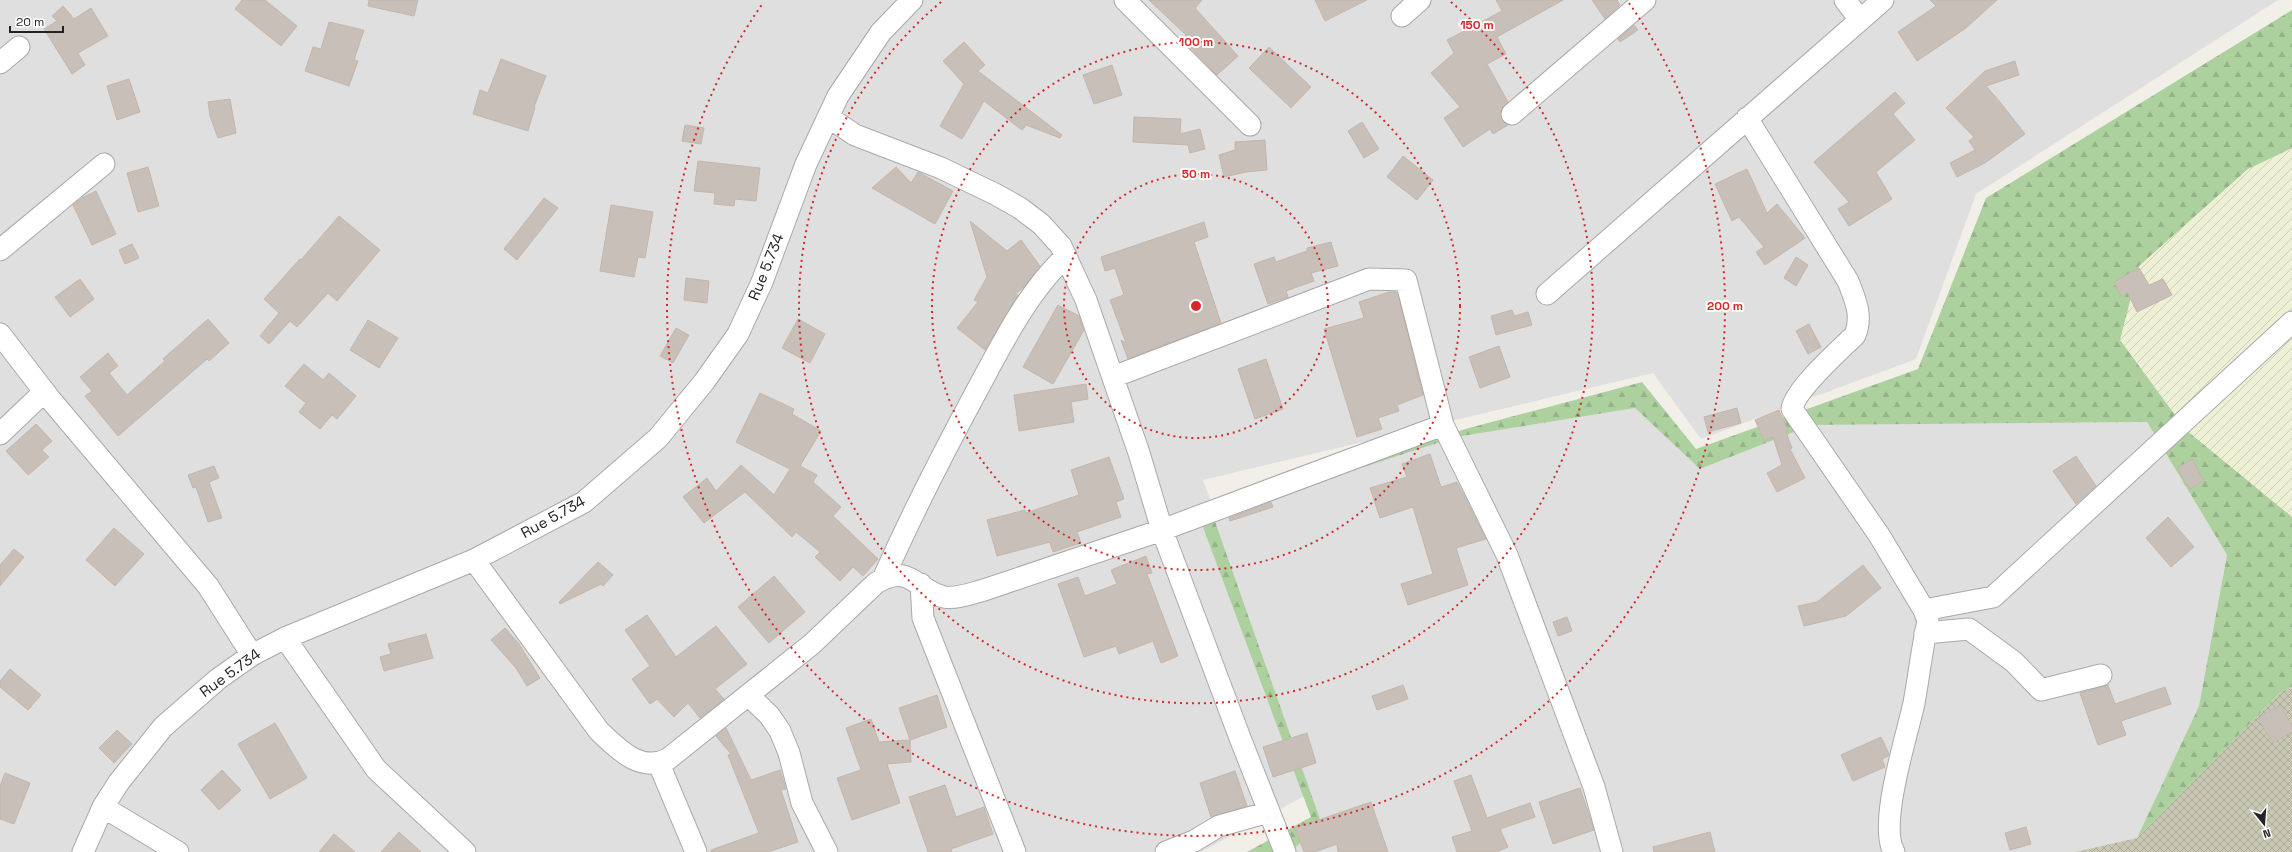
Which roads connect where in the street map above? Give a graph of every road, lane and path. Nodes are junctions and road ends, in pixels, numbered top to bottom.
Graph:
1 (912, 0) edge
2 (1125, 0) edge
3 (1420, 0) edge
4 (1644, 0) edge
5 (1845, 0) edge
6 (1883, 0) edge
7 (1402, 16) dead end
8 (1860, 20) junction
9 (19, 46) dead end
10 (0, 63) edge
11 (1512, 114) dead end
12 (828, 117) junction
13 (1748, 118) junction
14 (1250, 125) dead end
15 (104, 164) dead end
16 (0, 250) edge
17 (1066, 256) junction
18 (1547, 294) dead end
19 (2292, 322) edge
20 (0, 334) edge
21 (1113, 377) junction
22 (44, 392) junction
23 (1442, 425) junction
24 (0, 434) edge
25 (1162, 530) junction
26 (474, 560) junction
27 (883, 579) junction
28 (921, 584) junction
29 (1924, 610) junction
30 (1925, 633) junction
31 (286, 638) junction
32 (252, 654) junction
33 (2101, 675) dead end
34 (748, 695) junction
35 (659, 764) junction
36 (103, 807) junction
37 (1269, 812) junction
38 (1609, 851) edge
39 (83, 852) edge
40 (178, 852) edge
41 (465, 852) edge
42 (696, 852) edge
43 (827, 852) edge
44 (1015, 852) edge
45 (1166, 852) edge
46 (1285, 852) edge
47 (1894, 852) edge

1 - 12 street, Rue 5.734
2 - 14 street
3 - 7 street
4 - 11 street
5 - 8 street
6 - 8 street
8 - 13 street
9 - 10 street
12 - 17 street
12 - 26 street, Rue 5.734
13 - 18 street
13 - 29 street
15 - 16 street
17 - 21 street
17 - 27 street
19 - 29 street
20 - 22 street
21 - 23 street
21 - 25 street
22 - 24 street
22 - 32 street
23 - 25 street
23 - 38 street
25 - 28 street
25 - 37 street
26 - 31 street, Rue 5.734
26 - 35 street
27 - 28 street
27 - 34 street
28 - 44 street
29 - 30 street
30 - 33 street
30 - 47 street
31 - 32 street, Rue 5.734
31 - 41 street
32 - 36 street, Rue 5.734
34 - 35 street
34 - 43 street
35 - 42 street
36 - 39 street, Rue 5.734
36 - 40 street
37 - 45 street
37 - 46 street

